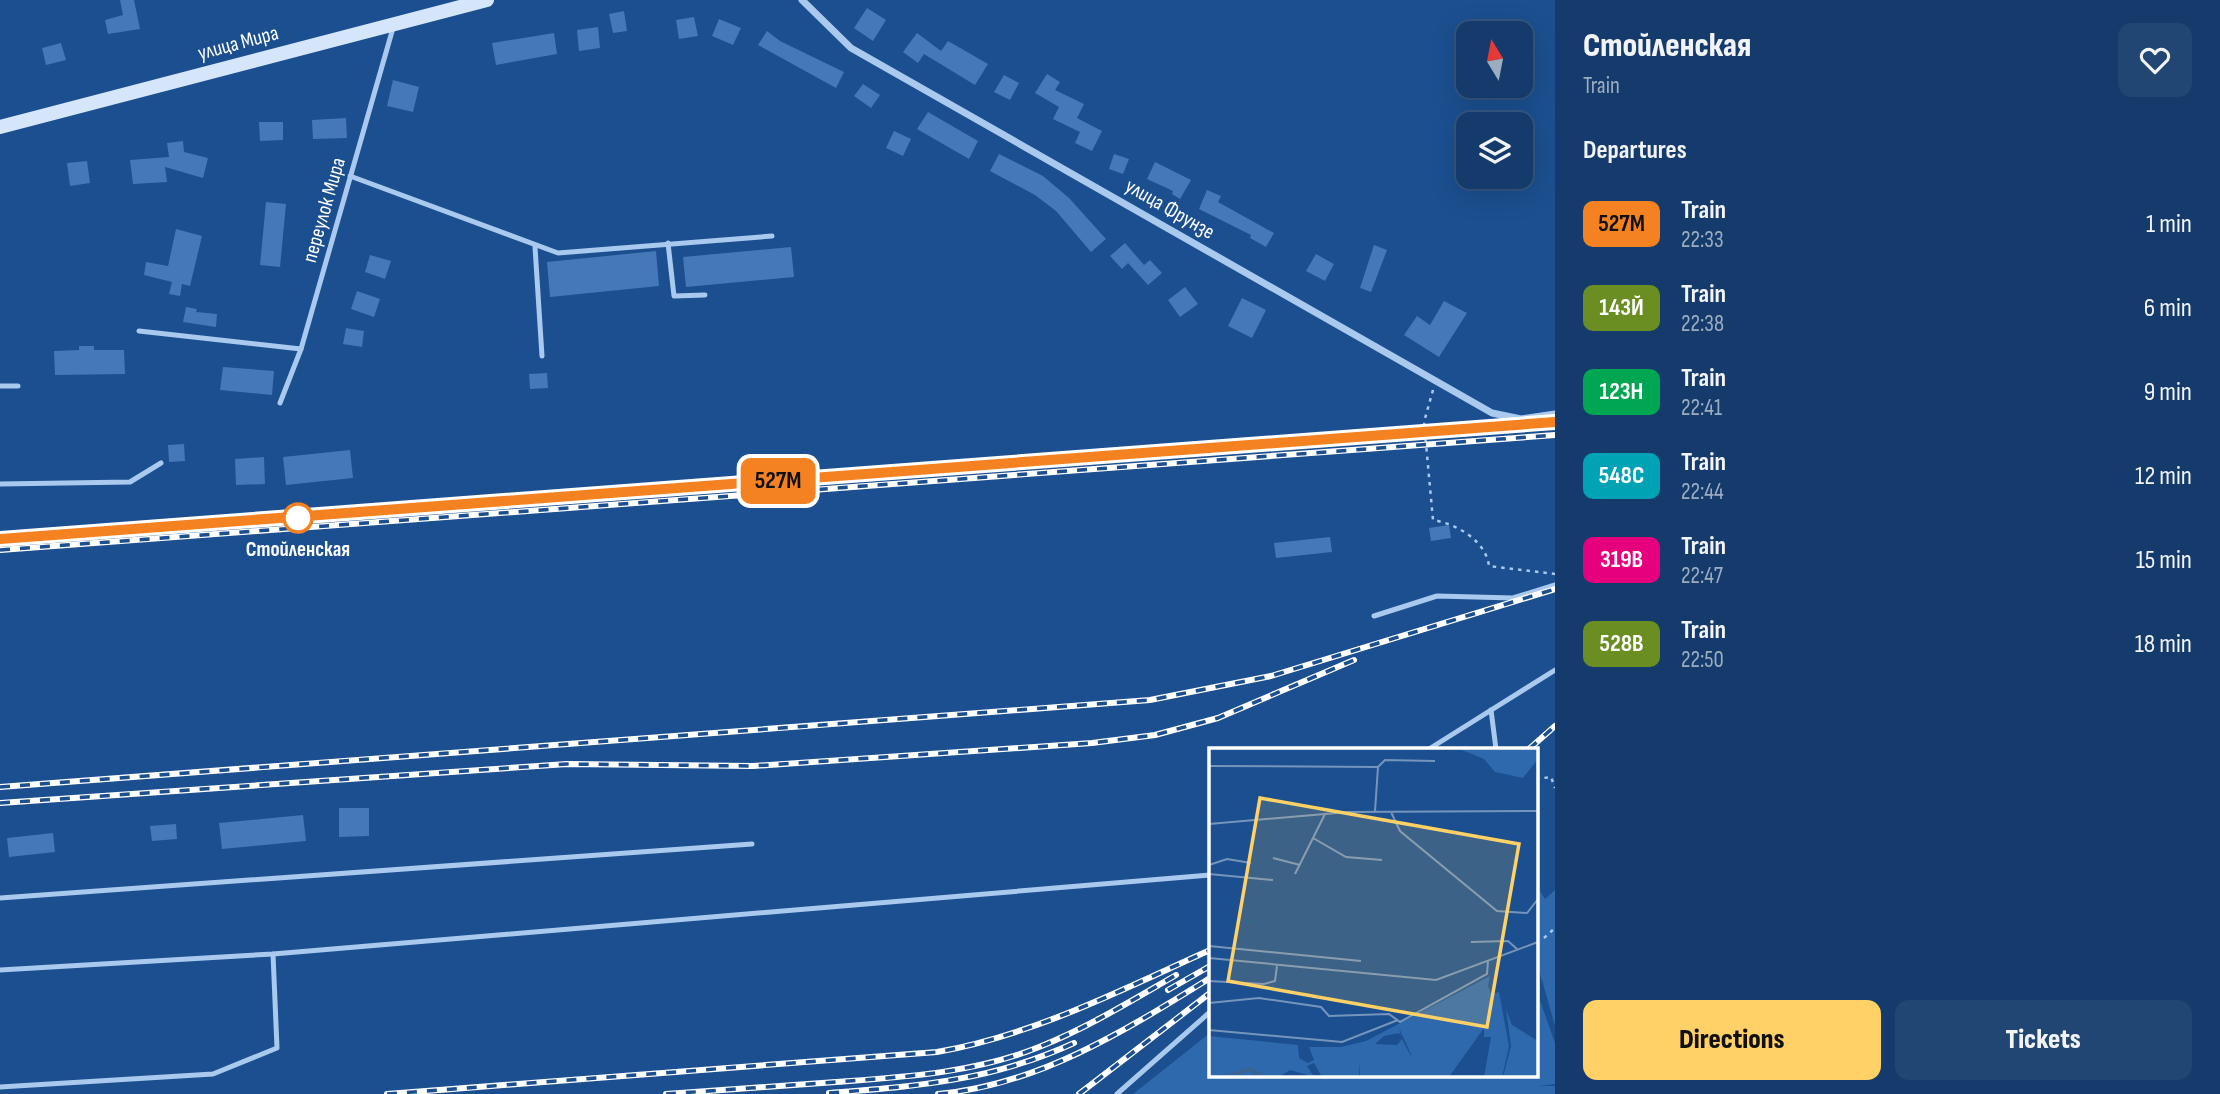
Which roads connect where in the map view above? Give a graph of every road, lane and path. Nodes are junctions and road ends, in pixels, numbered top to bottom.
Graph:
1 (487, 0) edge
2 (802, 0) edge
3 (394, 23) junction
4 (0, 127) edge
5 (350, 176) junction
6 (772, 236) dead end
7 (668, 243) junction
8 (536, 247) junction
9 (705, 295) dead end
10 (139, 331) dead end
11 (301, 349) junction
12 (542, 356) dead end
13 (1436, 380) junction
14 (0, 386) edge
15 (18, 386) dead end
16 (280, 404) dead end
17 (1555, 414) edge
18 (161, 463) dead end
19 (0, 484) edge
20 (1555, 575) edge
21 (1555, 585) edge
22 (1374, 615) dead end
23 (1555, 670) edge
24 (1491, 710) junction
25 (1431, 748) edge
26 (1496, 748) edge
27 (1538, 779) edge
28 (1555, 788) edge
29 (752, 844) dead end
30 (1209, 875) edge
31 (0, 898) edge
32 (1555, 928) edge
33 (1544, 938) dead end
34 (273, 954) junction
35 (0, 970) edge
36 (1209, 1013) edge
37 (0, 1087) edge
38 (1117, 1094) edge

1 - 3 main road, улица Мира
2 - 13 street, улица Фрунзе
3 - 4 main road, улица Мира
3 - 5 lane, переулок Мира
5 - 8 lane
5 - 11 lane, переулок Мира
6 - 7 lane
7 - 8 lane
7 - 9 lane
8 - 12 lane
10 - 11 lane
11 - 16 lane, переулок Мира
13 - 17 street, улица Фрунзе
13 - 20 path
14 - 15 lane
18 - 19 lane
21 - 22 lane
23 - 24 lane
24 - 25 lane
24 - 26 lane
27 - 28 path
29 - 31 lane
30 - 34 lane
32 - 33 path
34 - 35 lane
34 - 37 lane
36 - 38 lane

